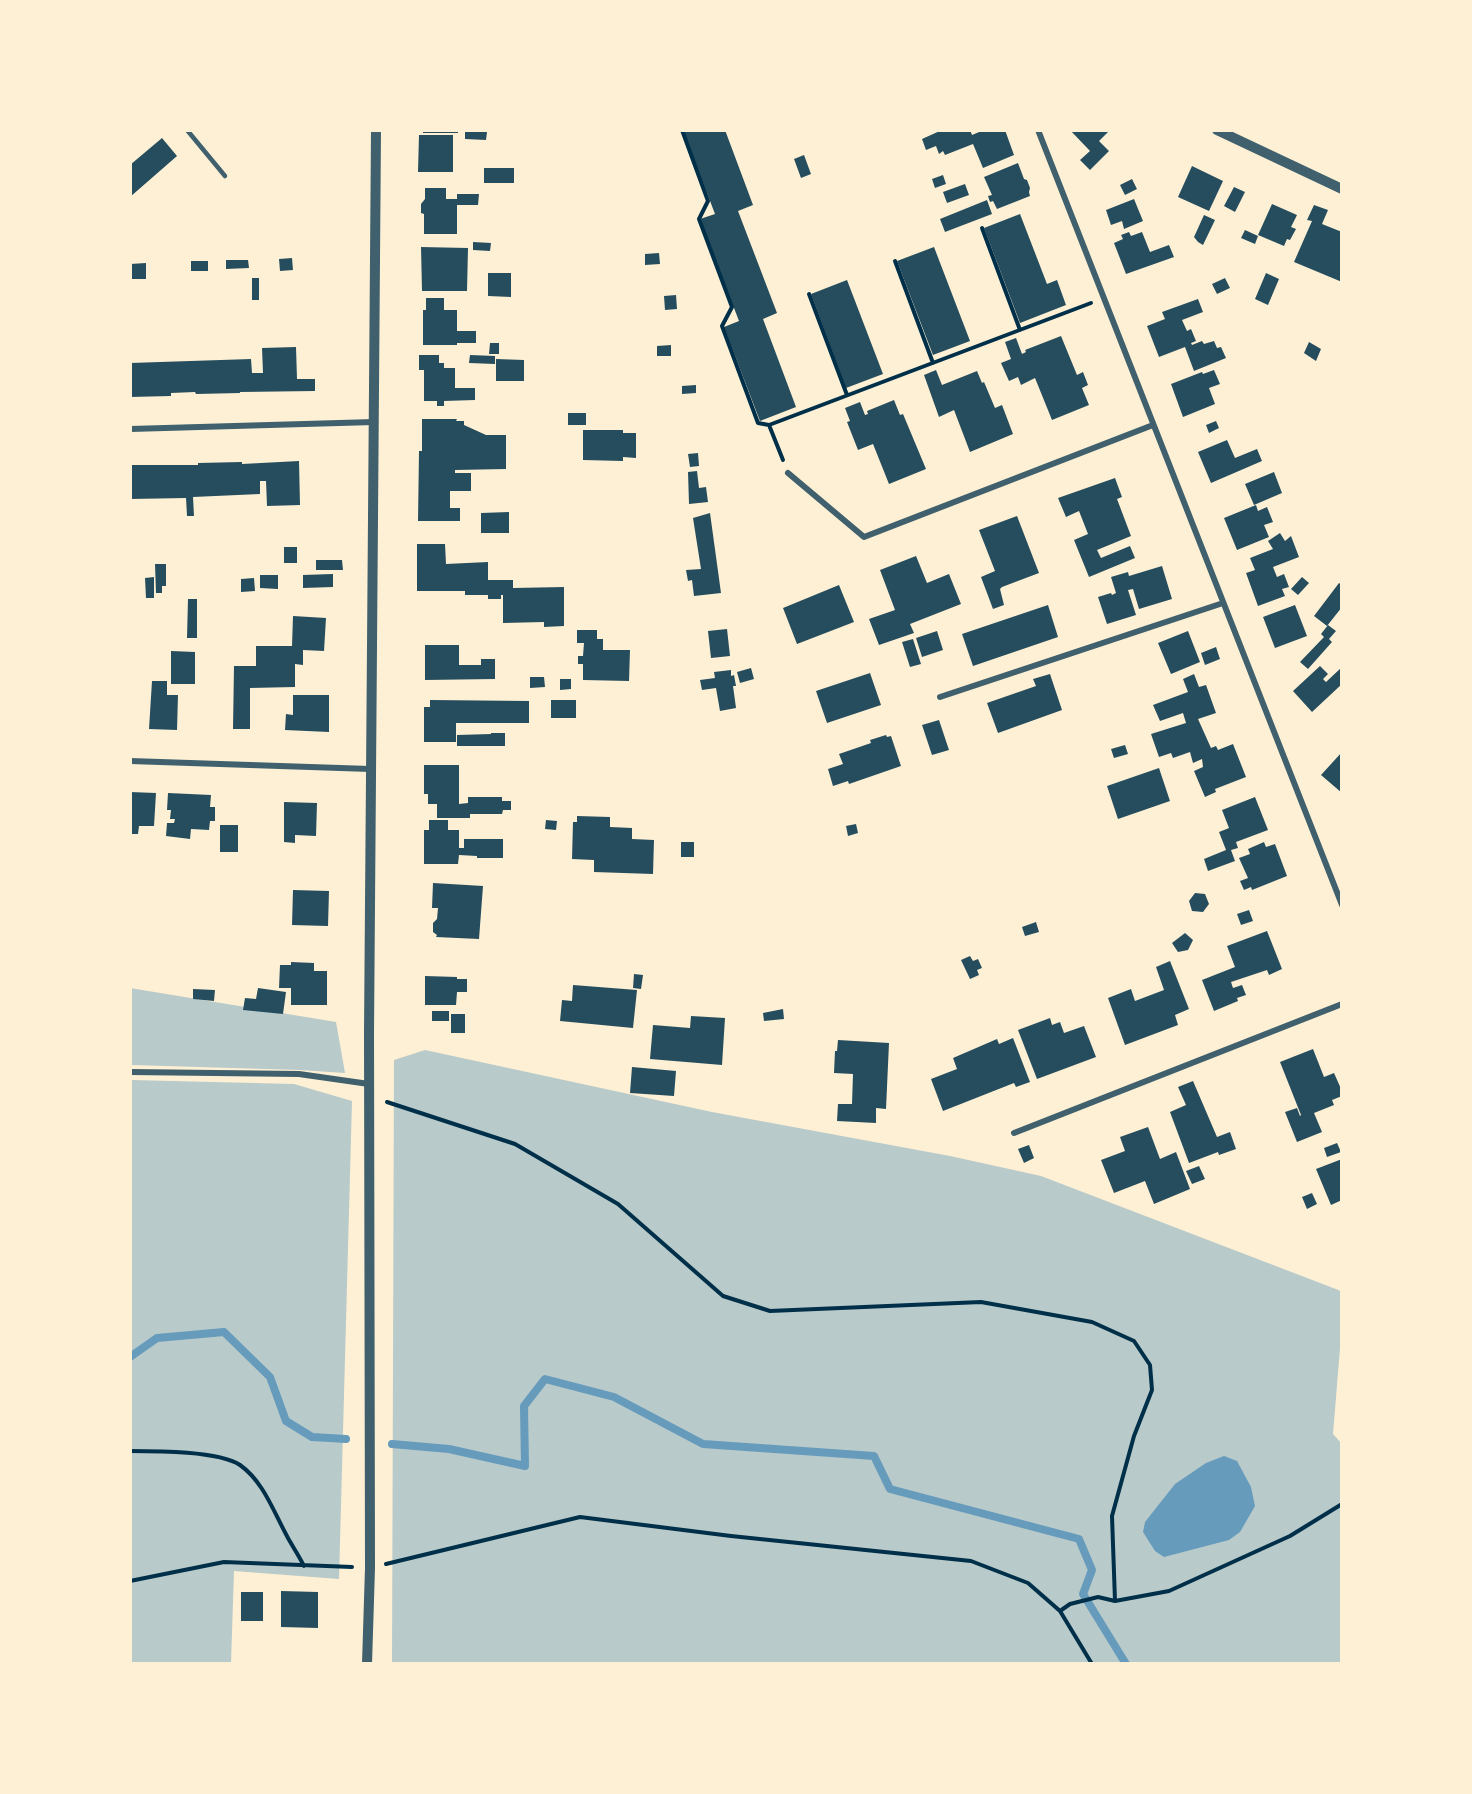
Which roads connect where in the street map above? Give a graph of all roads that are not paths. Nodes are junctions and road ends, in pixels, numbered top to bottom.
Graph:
1 (187, 130) edge
2 (376, 130) edge
3 (1038, 130) edge
4 (1217, 130) edge
5 (225, 176) dead end
6 (1341, 188) edge
7 (375, 422) junction
8 (1153, 425) junction
9 (130, 429) edge
10 (788, 473) road end
11 (1223, 603) junction
12 (940, 697) dead end
13 (130, 761) edge
14 (370, 769) junction
15 (1341, 905) edge
16 (1341, 1004) edge
17 (130, 1072) edge
18 (369, 1084) junction
19 (1014, 1133) dead end
20 (368, 1664) edge

1 - 5 lane
2 - 7 street
3 - 8 street
4 - 6 street
7 - 9 street
7 - 14 street
8 - 10 street
8 - 11 street
11 - 12 street
11 - 15 street
13 - 14 street
14 - 18 street
16 - 19 street
17 - 18 street
18 - 20 street

